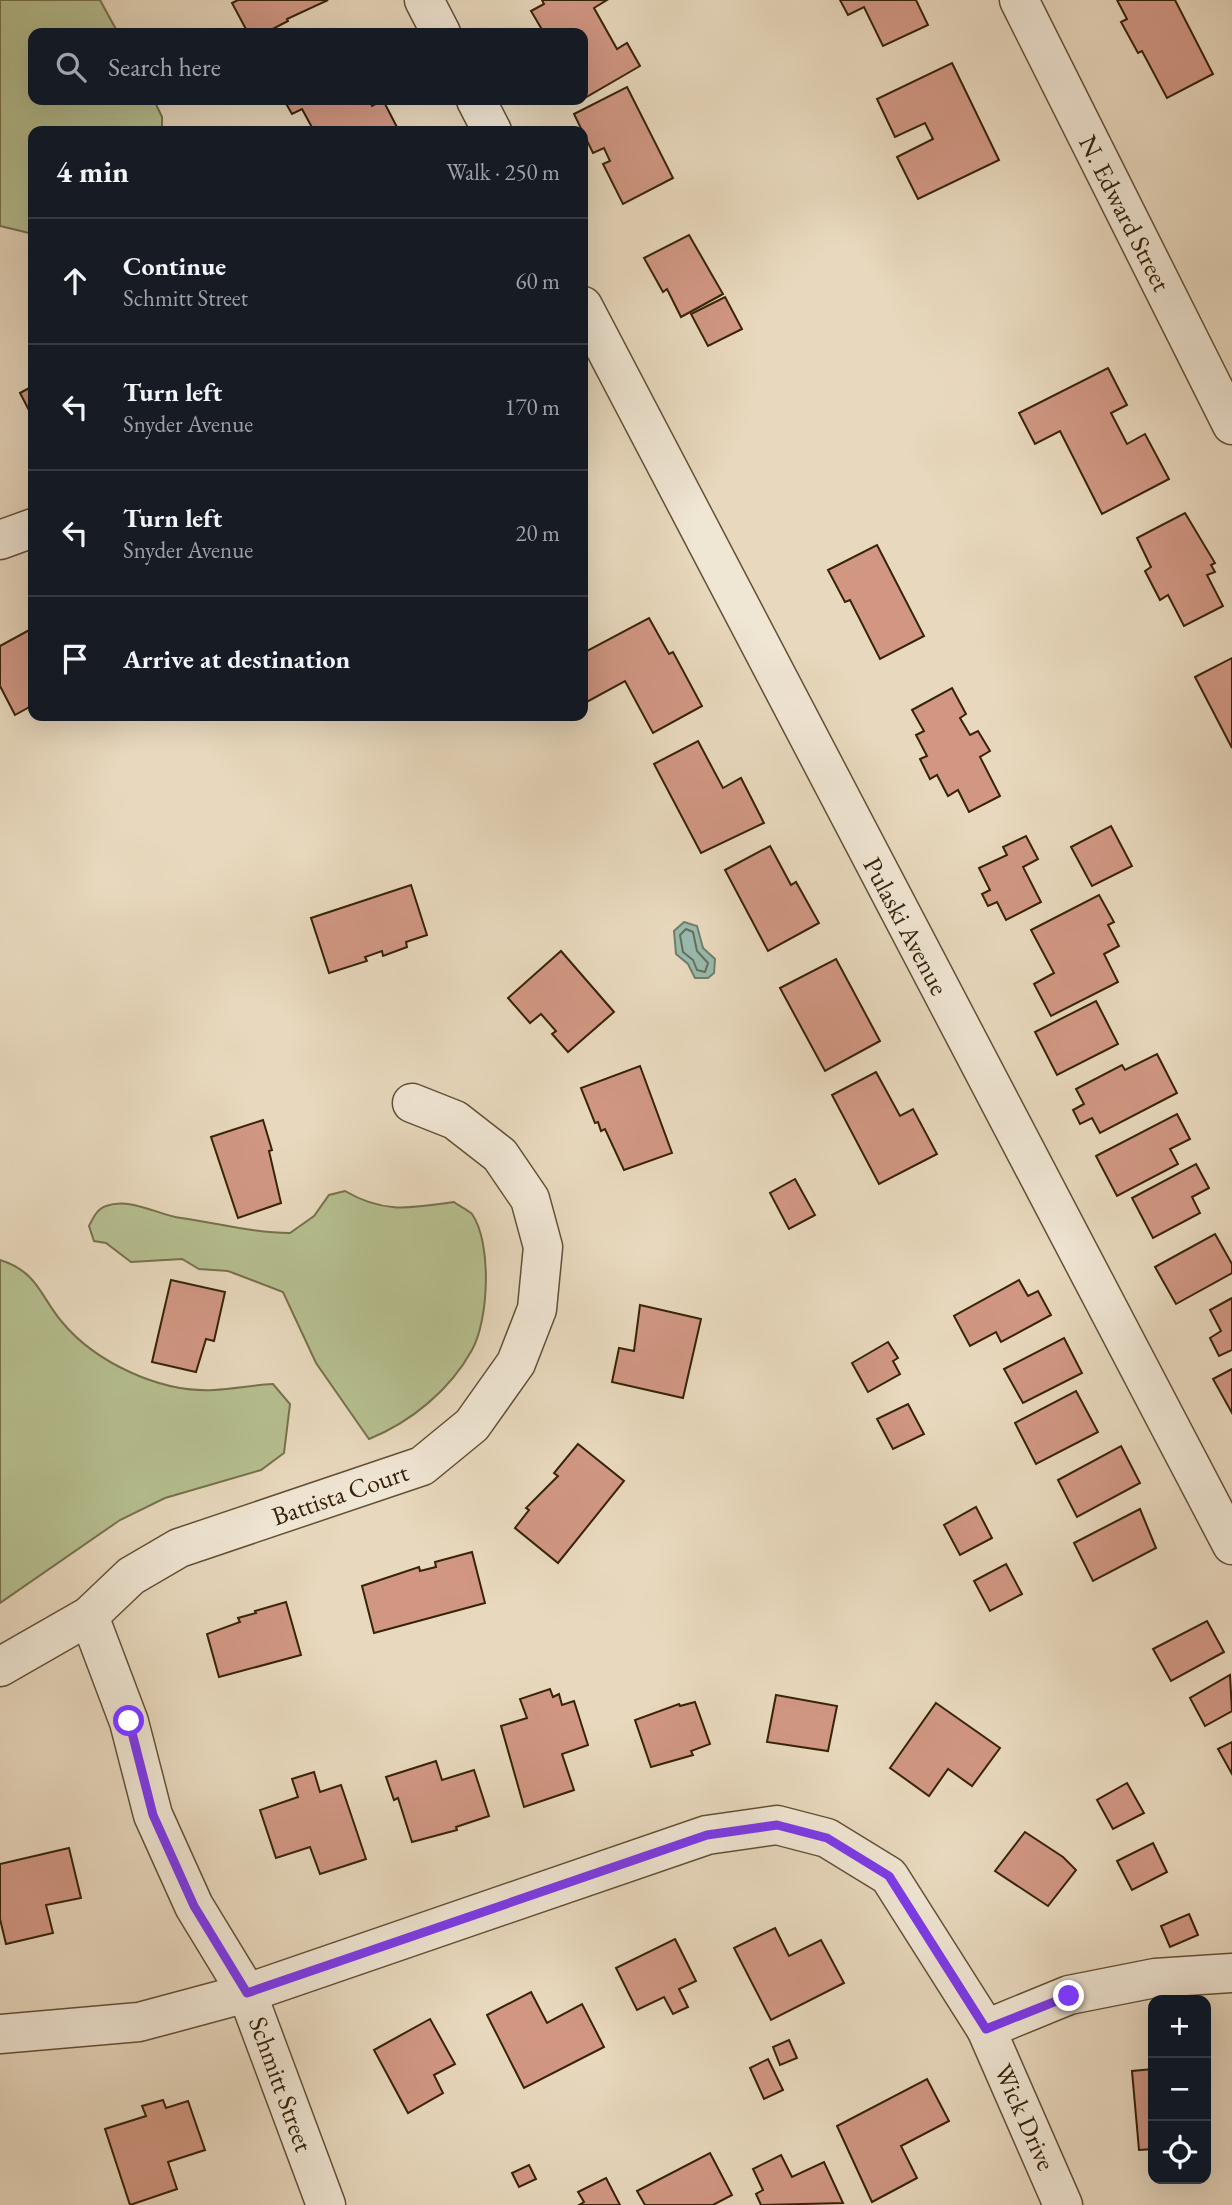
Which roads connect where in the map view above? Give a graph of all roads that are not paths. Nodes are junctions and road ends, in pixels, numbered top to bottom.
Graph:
1 (424, 0) edge
2 (1019, 0) edge
3 (438, 28) edge
4 (479, 105) edge
5 (489, 126) edge
6 (588, 316) edge
7 (1232, 425) edge
8 (28, 530) edge
9 (0, 540) edge
10 (412, 1103) dead end
11 (1232, 1545) edge
12 (89, 1616) junction
13 (0, 1667) edge
14 (1232, 1973) edge
15 (247, 1993) junction
16 (986, 2029) junction
17 (0, 2034) edge
18 (327, 2205) edge
19 (1063, 2205) edge

1 - 3 street
2 - 7 street, N. Edward Street
4 - 5 street
6 - 11 street, Pulaski Avenue
8 - 9 street
10 - 12 street, Battista Court
12 - 13 street, Battista Court
12 - 15 street, Schmitt Street
14 - 16 street
15 - 16 street, Wick Drive
15 - 17 street, Wick Drive
15 - 18 street, Schmitt Street
16 - 19 street, Wick Drive

